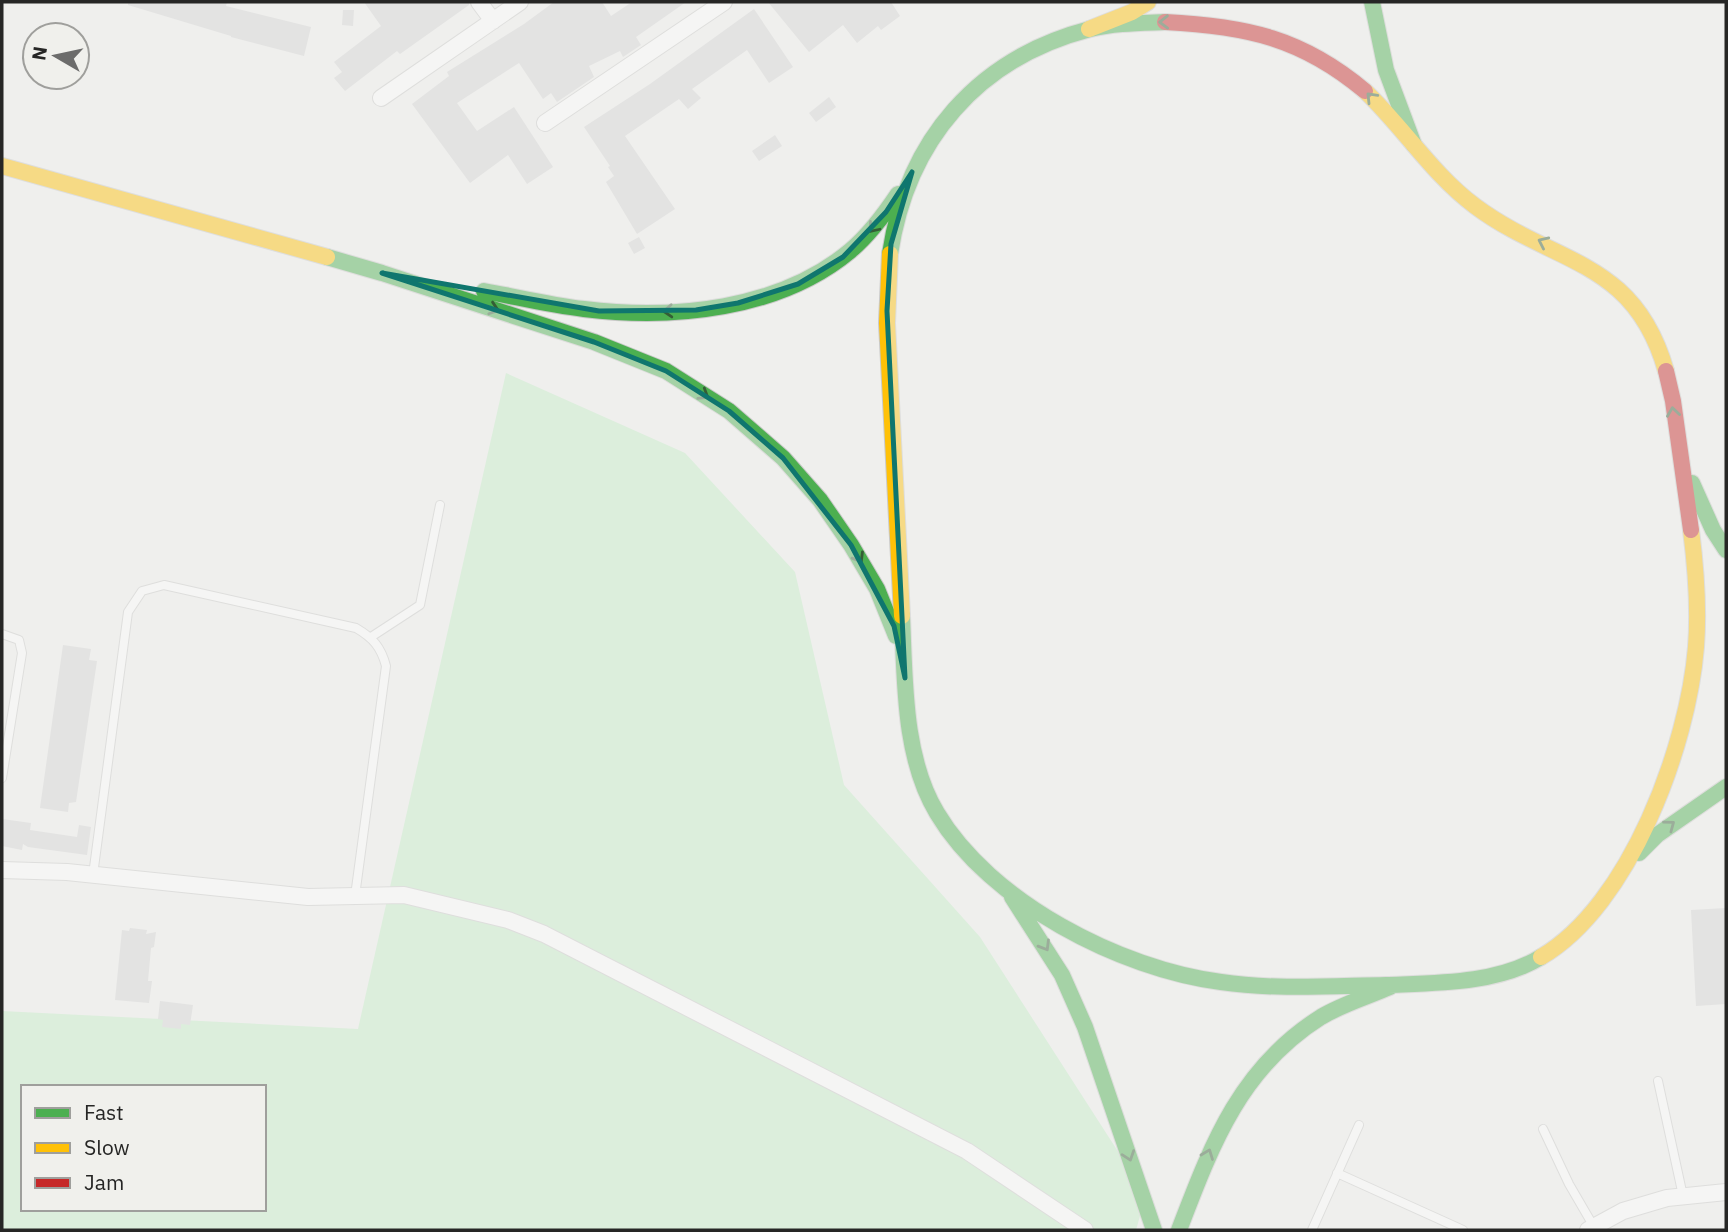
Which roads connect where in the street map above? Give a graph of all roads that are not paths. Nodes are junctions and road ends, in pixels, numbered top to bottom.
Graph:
1 (479, 2) edge
2 (520, 2) edge
3 (724, 2) edge
4 (1148, 2) edge
5 (1372, 2) edge
6 (493, 21) junction
7 (1089, 29) junction
8 (381, 98) dead end
9 (545, 124) dead end
10 (1414, 145) junction
11 (2, 166) edge
12 (912, 172) junction
13 (382, 274) junction
14 (1678, 449) junction
15 (440, 505) dead end
16 (1726, 550) edge
17 (2, 634) edge
18 (371, 637) junction
19 (905, 678) junction
20 (2, 779) edge
21 (1726, 787) edge
22 (2, 870) edge
23 (1621, 872) junction
24 (93, 875) junction
25 (1006, 889) junction
26 (355, 896) junction
27 (1397, 985) junction
28 (1658, 1081) dead end
29 (1359, 1125) dead end
30 (1543, 1129) dead end
31 (1337, 1173) junction
32 (1726, 1192) edge
33 (1683, 1196) junction
34 (1183, 1226) edge
35 (1591, 1229) edge
36 (1085, 1230) edge
37 (1154, 1230) edge
38 (1312, 1230) edge
39 (1463, 1230) edge

1 - 6 street
2 - 6 street
3 - 9 street
4 - 7 main road
5 - 10 main road
6 - 8 street
10 -> 7 main road
7 - 12 main road
14 -> 10 main road
11 - 13 main road
12 -> 13 main road
12 - 19 main road
13 -> 19 main road
14 - 16 main road
14 - 23 main road
15 - 18 lane
17 - 20 lane
18 - 24 lane
18 - 26 lane
19 - 25 main road
23 -> 21 main road
22 - 24 street
23 - 27 main road
24 - 26 street
25 - 27 main road
25 -> 37 main road
26 - 36 street
34 -> 27 main road
28 - 33 lane
29 - 31 lane
30 - 35 lane
31 - 38 lane
31 - 39 lane
32 - 33 street
33 - 35 street

